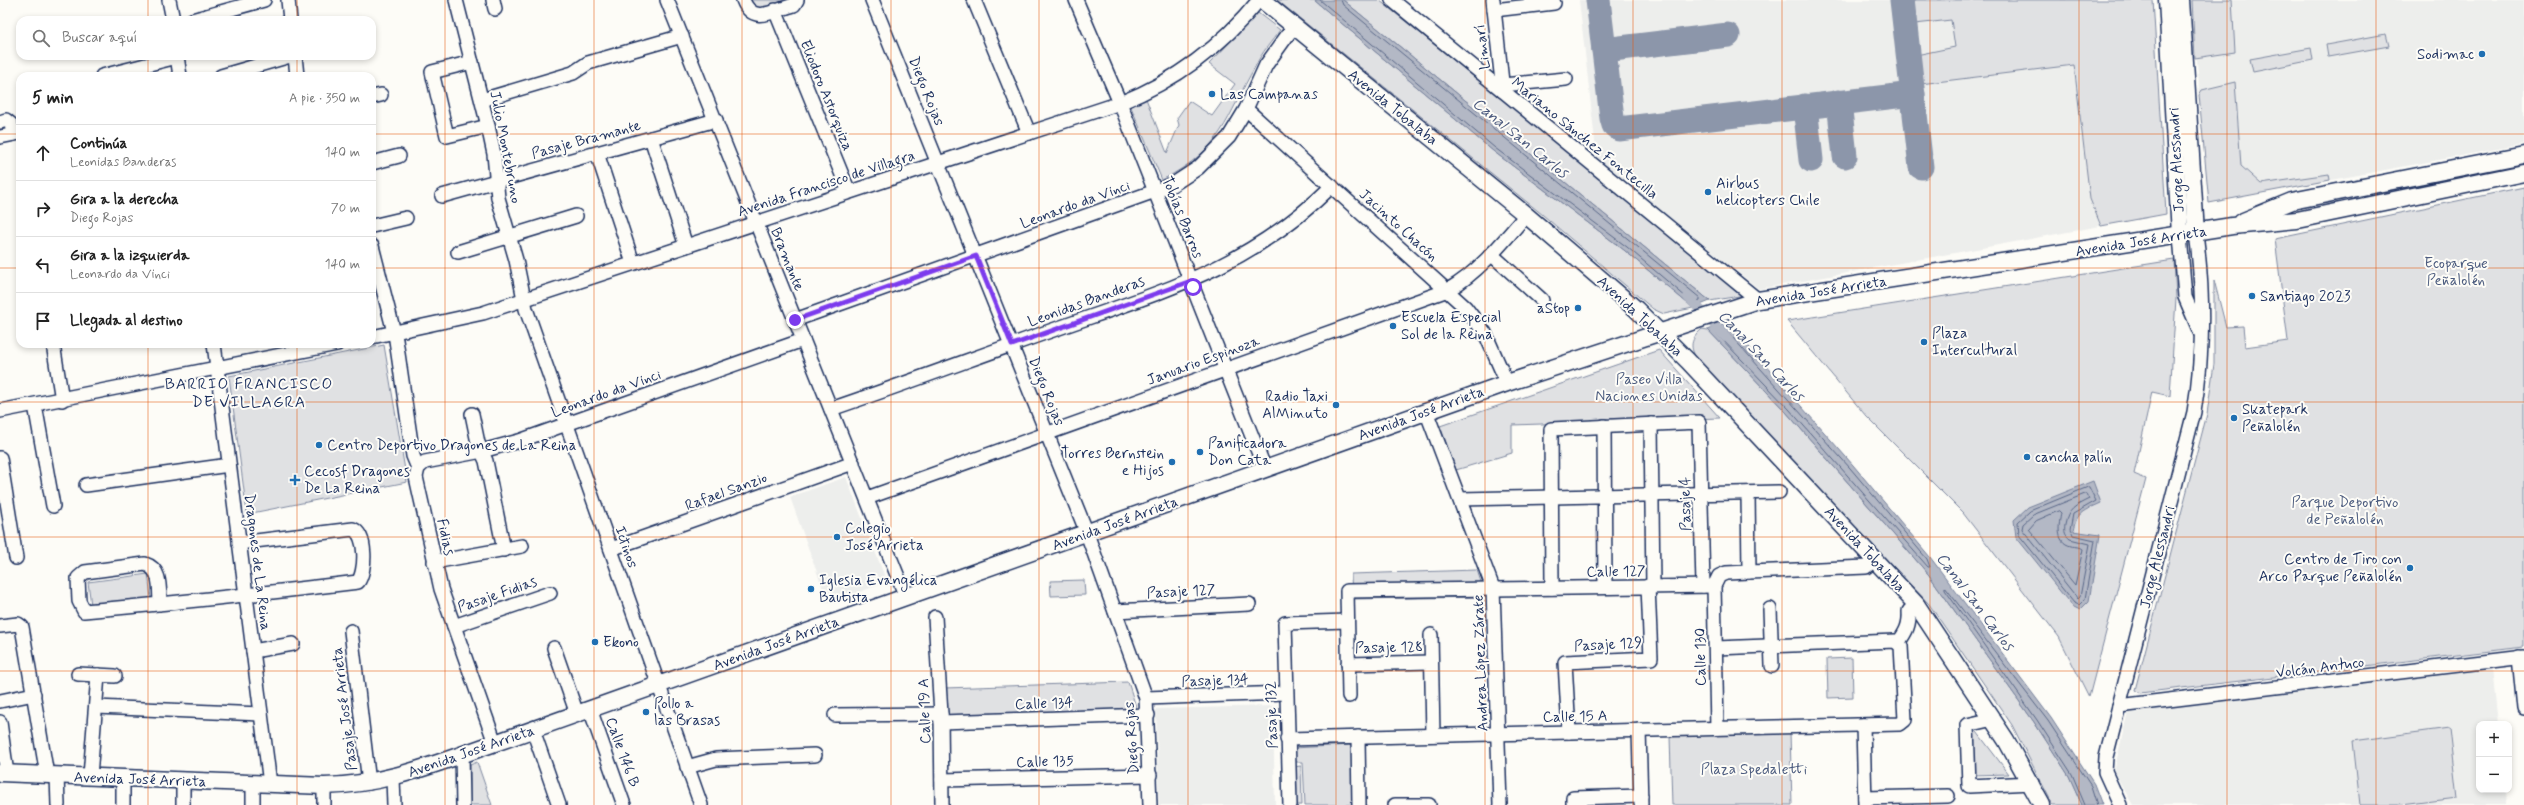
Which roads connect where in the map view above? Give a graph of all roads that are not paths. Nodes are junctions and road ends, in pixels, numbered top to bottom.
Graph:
1 (169, 0) edge
2 (264, 0) edge
3 (288, 0) edge
4 (456, 0) edge
5 (667, 0) edge
6 (743, 0) edge
7 (797, 0) edge
8 (872, 0) edge
9 (974, 0) edge
10 (1076, 0) edge
11 (1260, 0) edge
12 (1392, 0) edge
13 (2167, 0) edge
14 (2181, 0) edge
15 (1554, 3) dead end
16 (1494, 5) edge
17 (775, 10) junction
18 (172, 16) edge
19 (206, 16) edge
20 (290, 16) edge
21 (1294, 26) junction
22 (682, 36) junction
23 (162, 60) edge
24 (178, 60) edge
25 (276, 60) edge
26 (295, 60) edge
27 (472, 62) junction
28 (117, 72) edge
29 (179, 72) edge
30 (235, 72) edge
31 (296, 72) edge
32 (1566, 79) dead end
33 (1503, 88) junction
34 (482, 100) junction
35 (1120, 103) junction
36 (1246, 108) junction
37 (716, 120) junction
38 (0, 122) edge
39 (488, 126) junction
40 (16, 132) edge
41 (16, 133) edge
42 (1029, 133) junction
43 (0, 137) edge
44 (651, 138) junction
45 (597, 153) junction
46 (399, 156) dead end
47 (2524, 156) edge
48 (376, 162) edge
49 (939, 163) junction
50 (2524, 173) edge
51 (2417, 178) junction
52 (496, 181) junction
53 (2380, 185) junction
54 (1332, 186) junction
55 (2443, 191) junction
56 (849, 192) junction
57 (1156, 192) junction
58 (442, 196) dead end
59 (2368, 207) junction
60 (1526, 215) junction
61 (576, 216) dead end
62 (406, 218) dead end
63 (757, 223) junction
64 (376, 225) edge
65 (2232, 226) junction
66 (2196, 233) junction
67 (2180, 235) junction
68 (509, 236) junction
69 (686, 246) junction
70 (458, 252) dead end
71 (1491, 254) junction
72 (976, 256) junction
73 (376, 262) edge
74 (633, 264) junction
75 (1191, 281) junction
76 (1448, 290) junction
77 (524, 300) junction
78 (1542, 300) dead end
79 (1758, 300) junction
80 (795, 320) junction
81 (394, 332) junction
82 (1660, 332) junction
83 (376, 336) edge
84 (804, 340) junction
85 (2202, 340) junction
86 (1012, 345) junction
87 (54, 348) edge
88 (214, 348) edge
89 (317, 348) edge
90 (217, 368) junction
91 (1225, 369) junction
92 (1506, 383) junction
93 (62, 400) junction
94 (35, 405) junction
95 (831, 409) junction
96 (0, 411) edge
97 (1426, 411) junction
98 (472, 414) dead end
99 (566, 424) junction
100 (1652, 424) junction
101 (1604, 426) junction
102 (1047, 432) junction
103 (482, 451) junction
104 (0, 458) edge
105 (853, 463) junction
106 (229, 465) junction
107 (418, 468) junction
108 (1265, 469) junction
109 (86, 485) dead end
110 (1779, 492) dead end
111 (1748, 493) junction
112 (1700, 494) junction
113 (1652, 495) junction
114 (1604, 496) junction
115 (1551, 497) junction
116 (867, 498) junction
117 (1460, 499) junction
118 (53, 506) dead end
119 (1087, 533) junction
120 (239, 543) junction
121 (522, 546) dead end
122 (611, 549) junction
123 (504, 550) junction
124 (16, 558) dead end
125 (1874, 559) junction
126 (434, 562) junction
127 (1749, 572) junction
128 (1650, 586) junction
129 (1708, 586) junction
130 (1605, 587) junction
131 (1493, 588) junction
132 (1552, 588) junction
133 (1347, 591) joint
134 (550, 593) dead end
135 (246, 595) junction
136 (906, 597) junction
137 (160, 604) junction
138 (1249, 604) dead end
139 (1916, 604) junction
140 (1770, 609) dead end
141 (1115, 611) junction
142 (935, 617) dead end
143 (1347, 621) junction
144 (0, 626) edge
145 (454, 626) junction
146 (351, 631) dead end
147 (1431, 635) dead end
148 (1898, 642) junction
149 (293, 644) dead end
150 (1771, 646) junction
151 (554, 648) dead end
152 (1716, 648) junction
153 (253, 651) junction
154 (2521, 657) edge
155 (1431, 662) junction
156 (1348, 664) junction
157 (1772, 666) dead end
158 (78, 674) dead end
159 (98, 675) junction
160 (115, 676) dead end
161 (2522, 676) edge
162 (659, 685) junction
163 (34, 694) junction
164 (1285, 694) junction
165 (1348, 696) dead end
166 (1146, 698) junction
167 (0, 701) edge
168 (2119, 706) junction
169 (96, 707) junction
170 (2524, 710) edge
171 (584, 712) junction
172 (261, 714) junction
173 (835, 715) dead end
174 (1148, 715) junction
175 (941, 718) junction
176 (1993, 719) junction
177 (0, 722) edge
178 (1863, 725) junction
179 (1717, 728) junction
180 (533, 730) junction
181 (1639, 730) junction
182 (1568, 732) junction
183 (1498, 734) junction
184 (1433, 736) junction
185 (1358, 737) junction
186 (1287, 739) junction
187 (495, 743) junction
188 (462, 754) junction
189 (815, 755) dead end
190 (688, 767) junction
191 (3, 774) edge
192 (52, 775) junction
193 (1150, 775) junction
194 (90, 776) junction
195 (123, 778) junction
196 (393, 778) junction
197 (183, 780) junction
198 (942, 780) junction
199 (253, 783) junction
200 (369, 783) junction
201 (2032, 783) junction
202 (270, 784) junction
203 (324, 786) junction
204 (1948, 796) dead end
205 (1641, 801) edge
206 (1865, 802) edge
207 (58, 805) edge
208 (123, 805) edge
209 (183, 805) edge
210 (253, 805) edge
211 (324, 805) edge
212 (394, 805) edge
213 (463, 805) edge
214 (559, 805) edge
215 (624, 805) edge
216 (701, 805) edge
217 (942, 805) edge
218 (1150, 805) edge
219 (1290, 805) edge
220 (1360, 805) edge
221 (1395, 805) edge
222 (1429, 805) edge
223 (1500, 805) edge
224 (1573, 805) edge
225 (2042, 805) edge
226 (2120, 805) edge

1 - 18 street
2 - 19 street
3 - 20 street
4 - 27 street, Julio Montebruno
5 - 22 street, Bramante
6 - 17 street
7 - 17 street
8 - 49 street, Diego Rojas
9 - 42 street
10 - 35 street, Tobías Barros
11 - 21 main road, Avenida Tobalaba
11 - 35 street, Avenida Francisco de Villagra
12 - 33 street, Mariano Sánchez Fontecilla
13 - 67 main road, Jorge Alessandri
14 - 66 main road, Jorge Alessandri
15 - 16 street
16 - 33 street, Limarí
17 - 56 street, Eliodoro Astorquiza
21 - 36 street, Leonardo da Vinci
21 - 60 main road, Avenida Tobalaba
22 - 34 street
22 - 37 street, Bramante
23 - 28 street
24 - 29 street
25 - 30 street
26 - 31 street
27 - 34 street, Julio Montebruno
27 - 39 street
32 - 33 street
33 - 79 street, Mariano Sánchez Fontecilla
34 - 39 street, Julio Montebruno
35 - 42 street, Avenida Francisco de Villagra
35 - 57 street, Tobías Barros
36 - 54 street, Jacinto Chacón
36 - 57 street, Leonardo da Vinci
37 - 44 street, Pasaje Bramante
37 - 63 street, Bramante
38 - 40 street
39 - 52 street, Julio Montebruno
41 - 43 street
42 - 49 street, Avenida Francisco de Villagra
44 - 45 street, Pasaje Bramante
44 - 69 street
45 - 52 street, Pasaje Bramante
45 - 74 street
46 - 48 street
47 - 51 main road, Avenida José Arrieta
49 - 56 street, Avenida Francisco de Villagra
49 - 72 street, Diego Rojas
50 - 55 main road, Avenida José Arrieta
51 - 53 main road, Avenida José Arrieta
51 - 55 main road
52 - 58 street, Pasaje Bramante
52 - 68 street, Julio Montebruno
53 - 59 main road
53 - 65 main road, Avenida José Arrieta
54 - 75 street, Leonidas Banderas
54 - 76 street, Jacinto Chacón
55 - 59 main road, Avenida José Arrieta
56 - 63 street, Avenida Francisco de Villagra
57 - 72 street, Leonardo da Vinci
57 - 75 street, Tobías Barros
59 - 65 main road, Avenida José Arrieta
60 - 71 street, Januario Espinoza
60 - 82 main road, Avenida Tobalaba
61 - 68 street
62 - 64 street
63 - 69 street, Avenida Francisco de Villagra
63 - 80 street, Bramante
65 - 66 main road, Avenida José Arrieta
66 - 67 main road, Avenida José Arrieta
66 - 85 street, Jorge Alessandri
67 - 79 main road, Avenida José Arrieta
67 - 85 street, Jorge Alessandri
68 - 70 street
68 - 77 street, Julio Montebruno
69 - 74 street, Avenida Francisco de Villagra
71 - 76 street, Januario Espinoza
71 - 78 street
72 - 80 street, Leonardo da Vinci
72 - 86 street, Diego Rojas
73 - 81 street
74 - 77 street, Avenida Francisco de Villagra
75 - 86 street, Leonidas Banderas
75 - 91 street, Tobías Barros
76 - 91 street, Januario Espinoza
76 - 92 street, Jacinto Chacón
77 - 81 street, Avenida Francisco de Villagra
77 - 99 street, Ictinos
79 - 82 main road, Avenida José Arrieta
80 - 84 street, Bramante
81 - 83 street, Avenida Francisco de Villagra
81 - 107 street, Fidias
82 - 92 main road, Avenida José Arrieta
82 - 125 main road, Avenida Tobalaba
84 - 95 street, Bramante
84 - 99 street, Leonardo da Vinci
85 - 168 street, Jorge Alessandri
86 - 95 street, Leonidas Banderas
86 - 102 street, Diego Rojas
87 - 93 street
88 - 90 street, Dragones de La Reina
89 - 90 street
90 - 93 street
90 - 106 street, Dragones de La Reina
91 - 102 street, Januario Espinoza
91 - 108 street, Tobías Barros
92 - 97 main road, Avenida José Arrieta
93 - 94 street
94 - 96 street
94 - 118 street
95 - 105 street, Bramante
97 - 108 main road, Avenida José Arrieta
97 - 117 street, Andrea López Zárate
98 - 103 street
99 - 103 street, Leonardo da Vinci
99 - 122 street, Ictinos
100 - 101 street
100 - 112 street, Pasaje 4
100 - 113 street, Pasaje 129
101 - 114 street
101 - 115 street
102 - 116 street, Januario Espinoza
102 - 119 street, Diego Rojas
103 - 107 street, Leonardo da Vinci
103 - 123 street
104 - 124 street
105 - 116 street, Bramante
105 - 122 street, Rafael Sanzio
106 - 109 street
106 - 120 street, Dragones de La Reina
107 - 126 street, Fidias
108 - 119 main road, Avenida José Arrieta
110 - 111 street
111 - 112 street
111 - 127 street
112 - 113 street
112 - 129 street, Pasaje 4
113 - 114 street
113 - 128 street, Pasaje 129
114 - 115 street
114 - 130 street
115 - 117 street
115 - 132 street
116 - 136 street, Bramante
117 - 131 street, Andrea López Zárate
119 - 136 main road, Avenida José Arrieta
119 - 141 street, Diego Rojas
120 - 135 street, Dragones de La Reina
120 - 135 street
121 - 123 street
122 - 162 street, Ictinos
123 - 126 street
125 - 127 street
125 - 139 main road, Avenida Tobalaba
126 - 145 street, Fidias
127 - 129 street
128 - 129 street, Calle 127
128 - 130 street, Calle 127
128 - 182 street, Pasaje 129
129 - 152 street, Calle 130
130 - 132 street, Calle 127
131 - 132 street, Calle 127
131 - 133 street, Calle 127
131 - 183 street, Andrea López Zárate
133 - 143 street, Pasaje 128
134 - 145 street, Pasaje Fidias
135 - 137 street
135 - 153 street, Dragones de La Reina
136 - 162 main road, Avenida José Arrieta
137 - 137 street
138 - 141 street, Pasaje 127
139 - 148 street
139 - 176 main road, Avenida Tobalaba
140 - 150 street
141 - 166 street, Diego Rojas
142 - 175 street, Calle 19 A
143 - 156 street, Pasaje 128
143 - 164 street, Pasaje 132
144 - 163 street
145 - 187 street, Fidias
146 - 200 street, Pasaje José Arrieta
147 - 155 street, Pasaje 128
148 - 150 street
148 - 178 street, Calle 15 A
149 - 153 street
150 - 152 street
150 - 157 street
151 - 171 street
152 - 179 street, Calle 130
153 - 172 street, Dragones de La Reina
154 - 161 street
154 - 168 street, Volcán Antuco
155 - 156 street, Pasaje 128
155 - 184 street, Pasaje 128
156 - 165 street, Pasaje 128
158 - 159 street
159 - 160 street
159 - 169 street
161 - 170 street
162 - 171 main road, Avenida José Arrieta
162 - 190 street, Ictinos
163 - 167 street
163 - 192 street
164 - 166 street, Pasaje 134
164 - 186 street, Pasaje 132
166 - 174 street, Diego Rojas
168 - 226 street, Jorge Alessandri
169 - 172 street
169 - 194 street
171 - 180 main road, Avenida José Arrieta
171 - 215 street, Calle 146 B
172 - 202 street, Dragones de La Reina
173 - 175 street, Calle 134
174 - 175 street, Calle 134
174 - 193 street, Diego Rojas
175 - 198 street, Calle 19 A
176 - 201 main road, Avenida Tobalaba
176 - 201 street
177 - 191 street
178 - 179 street, Calle 15 A
178 - 206 street
179 - 181 street, Calle 15 A
180 - 187 main road, Avenida José Arrieta
180 - 214 street
181 - 182 street, Calle 15 A
181 - 205 street
182 - 183 street, Calle 15 A
183 - 184 street, Calle 15 A
183 - 223 street, Andrea López Zárate
184 - 185 street, Calle 15 A
185 - 186 street, Calle 15 A
185 - 220 street
186 - 219 street, Pasaje 132
187 - 188 main road, Avenida José Arrieta
188 - 196 main road, Avenida José Arrieta
188 - 213 street
189 - 190 street
190 - 216 street, Ictinos
191 - 192 main road, Avenida José Arrieta
192 - 194 main road, Avenida José Arrieta
192 - 207 street
193 - 198 street, Calle 135
193 - 218 street, Diego Rojas
194 - 195 main road, Avenida José Arrieta
195 - 197 main road, Avenida José Arrieta
195 - 208 street
196 - 200 main road, Avenida José Arrieta
196 - 212 street
197 - 199 main road, Avenida José Arrieta
197 - 209 street
198 - 217 street, Calle 19 A
199 - 202 main road, Avenida José Arrieta
199 - 210 street
200 - 203 main road, Avenida José Arrieta
201 - 225 main road, Avenida Tobalaba
202 - 203 main road, Avenida José Arrieta
203 - 211 street
204 - 206 street
205 - 224 street
221 - 222 street

